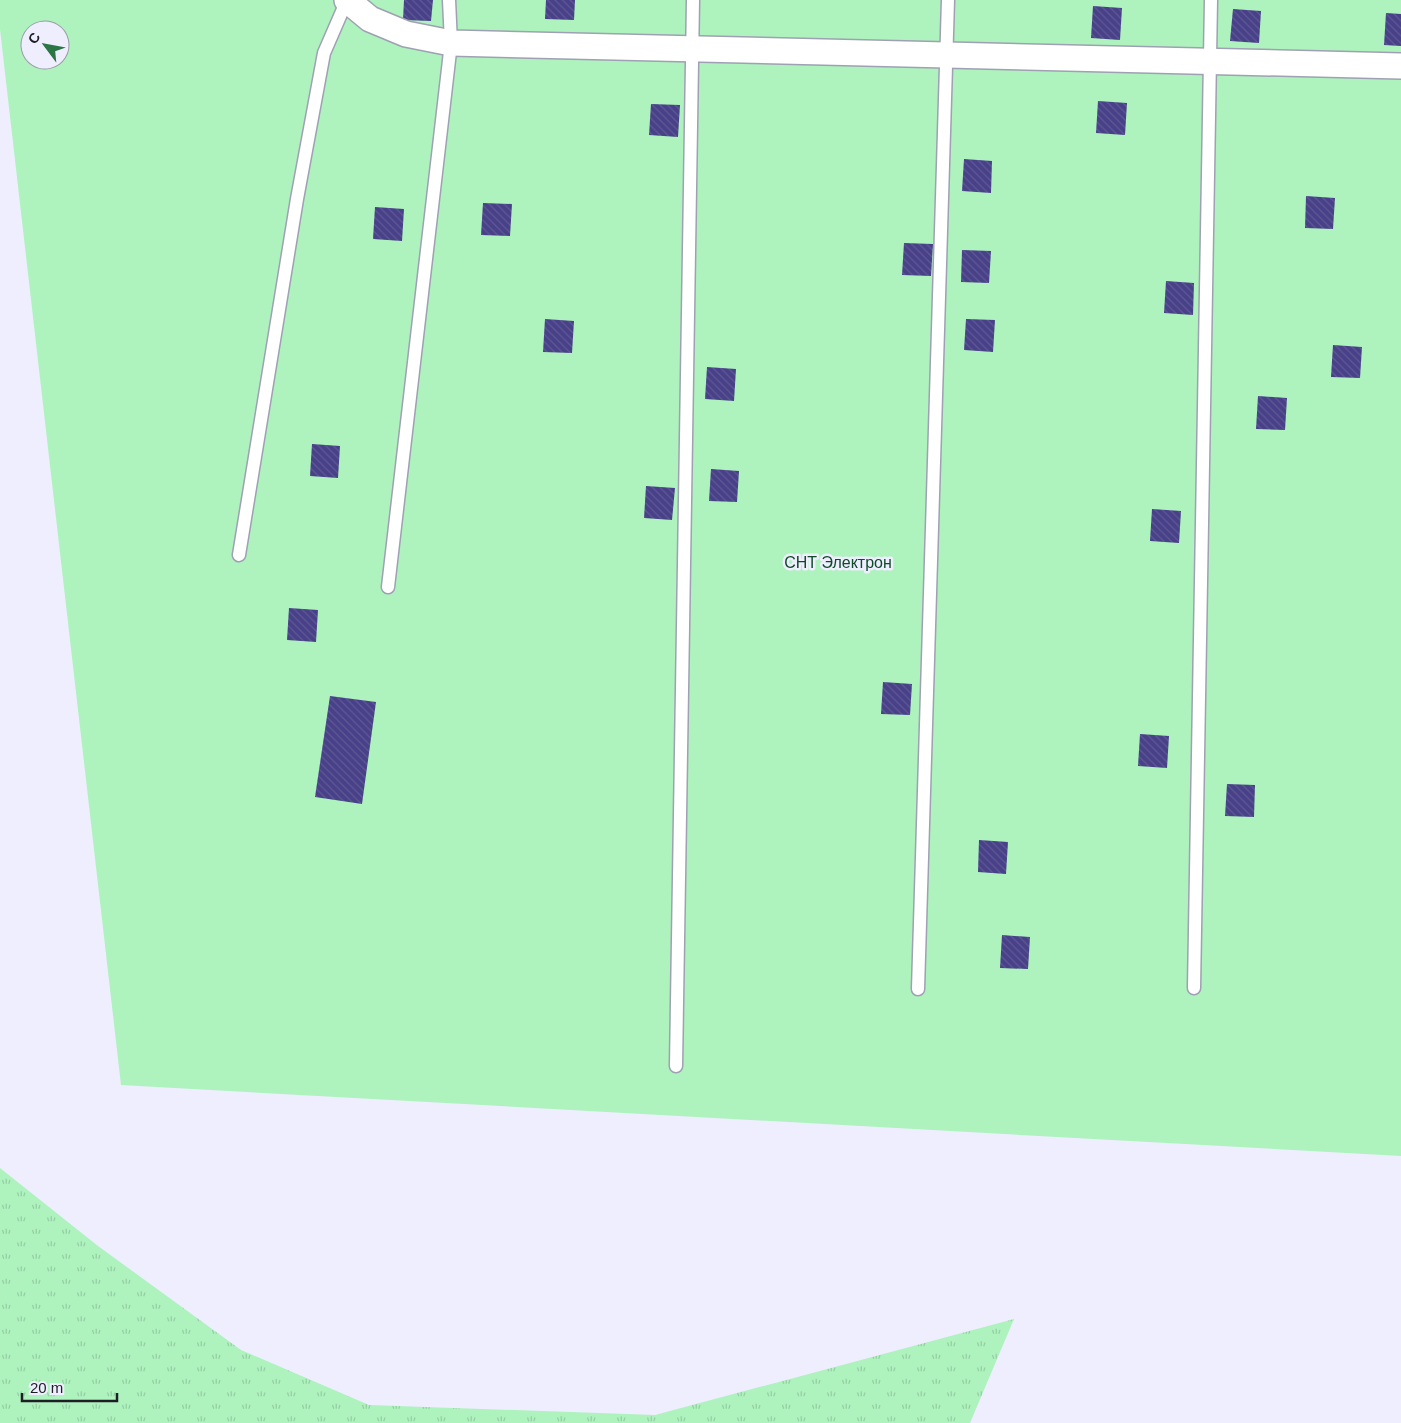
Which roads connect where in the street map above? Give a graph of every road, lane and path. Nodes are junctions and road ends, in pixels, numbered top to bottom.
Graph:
1 (347, 0) edge
2 (449, 0) edge
3 (693, 0) edge
4 (948, 0) edge
5 (1210, 0) edge
6 (451, 43) junction
7 (692, 49) junction
8 (947, 55) junction
9 (1210, 61) junction
10 (1401, 66) edge
11 (239, 555) dead end
12 (388, 587) dead end
13 (1194, 988) dead end
14 (918, 989) dead end
15 (676, 1066) dead end

1 - 6 street
1 - 11 lane
2 - 6 lane
3 - 7 lane
4 - 8 lane
5 - 9 lane
6 - 7 street
6 - 12 lane
7 - 8 street
7 - 15 lane
8 - 9 street
8 - 14 lane
9 - 10 street
9 - 13 lane

